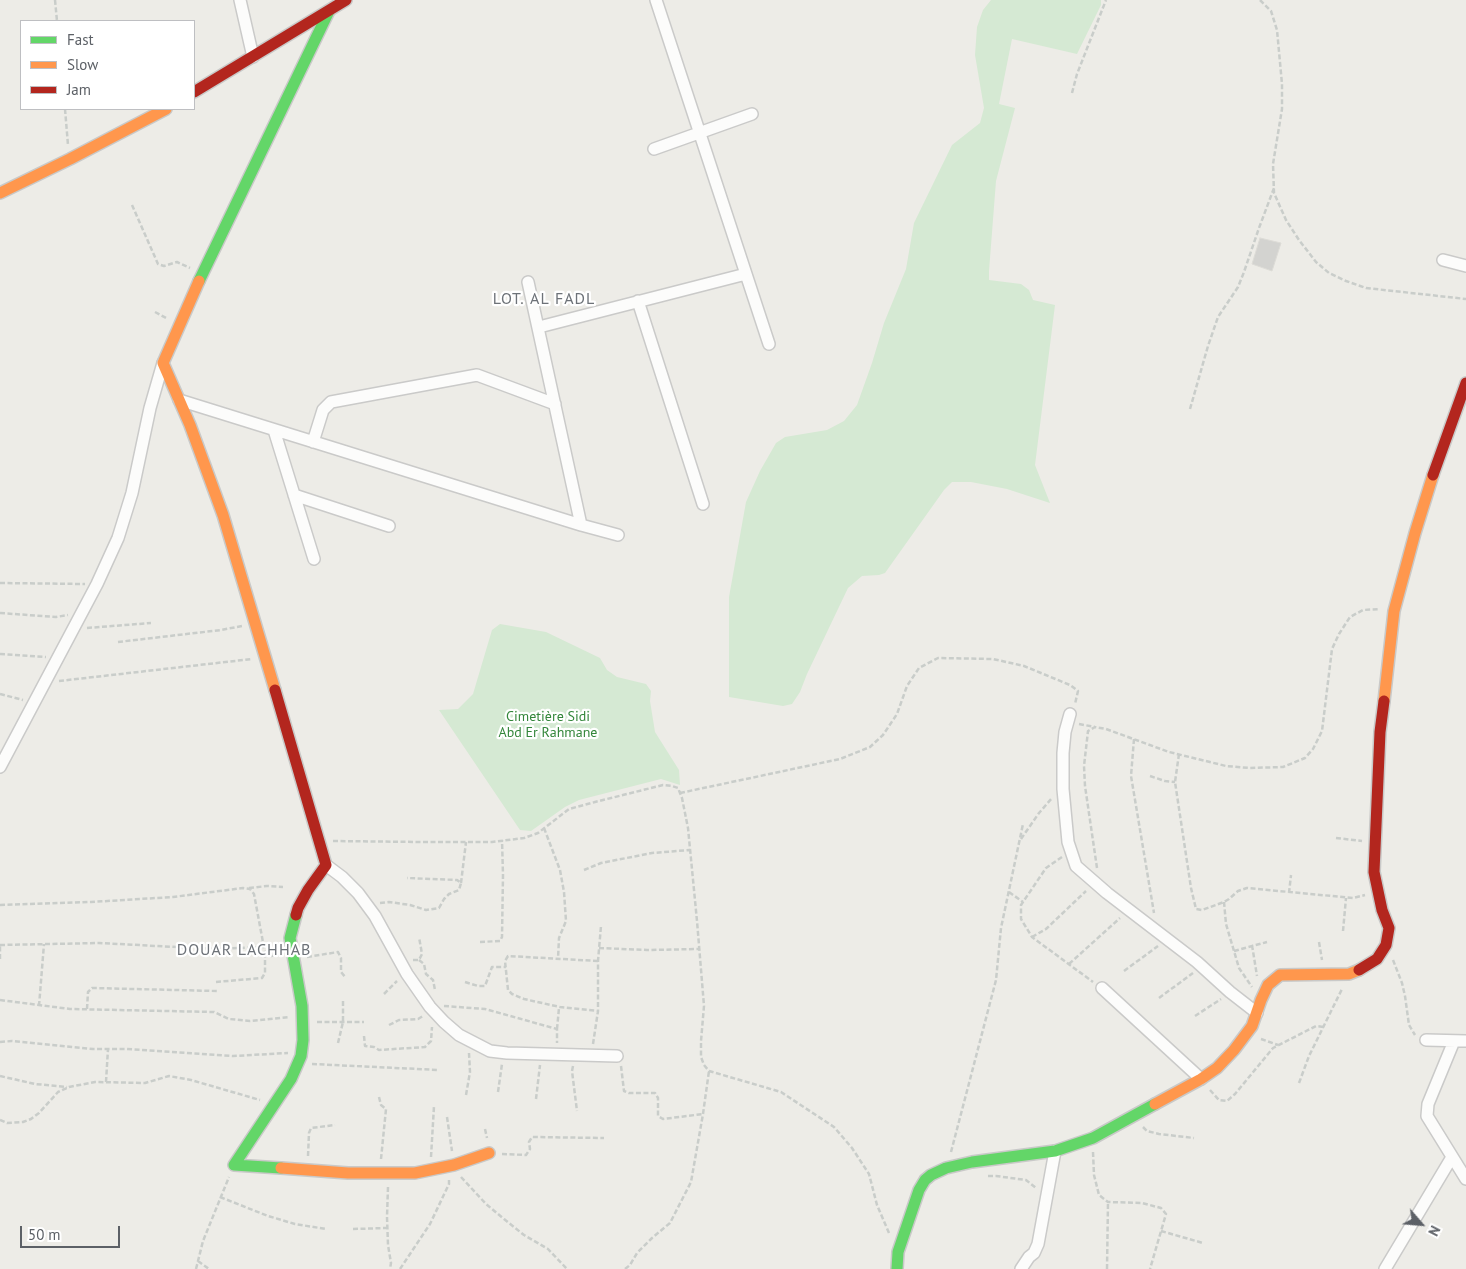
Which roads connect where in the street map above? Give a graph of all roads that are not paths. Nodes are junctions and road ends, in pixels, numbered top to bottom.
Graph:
1 (240, 0) edge
2 (346, 0) edge
3 (656, 0) edge
4 (329, 12) junction
5 (253, 58) junction
6 (195, 91) edge
7 (164, 110) edge
8 (752, 114) dead end
9 (699, 132) junction
10 (654, 149) dead end
11 (0, 193) edge
12 (1443, 260) dead end
13 (1466, 266) edge
14 (746, 274) junction
15 (528, 282) dead end
16 (638, 301) junction
17 (539, 327) junction
18 (769, 344) dead end
19 (164, 363) junction
20 (1466, 383) edge
21 (179, 400) junction
22 (555, 404) junction
23 (274, 430) junction
24 (313, 442) junction
25 (294, 495) junction
26 (703, 504) dead end
27 (581, 525) junction
28 (389, 526) dead end
29 (618, 536) dead end
30 (314, 559) dead end
31 (1069, 718) road end
32 (0, 767) edge
33 (326, 865) junction
34 (1102, 988) road end
35 (1257, 1013) junction
36 (1426, 1040) road end
37 (1460, 1041) edge
38 (617, 1056) road end
39 (1201, 1080) junction
40 (1055, 1151) junction
41 (489, 1153) road end
42 (1452, 1157) junction
43 (1466, 1179) edge
44 (897, 1269) edge
45 (1021, 1269) edge
46 (1385, 1269) edge

1 - 5 street
2 - 4 street
3 - 9 street
4 - 5 street
4 - 19 street
5 - 6 street
7 - 11 street
8 - 9 street
9 - 10 street
9 - 14 street
12 - 13 street
14 - 16 street
14 - 18 street
15 - 17 street
16 - 17 street
16 - 26 street
17 - 22 street
19 - 21 street
19 - 32 street
20 - 35 street
21 - 23 street
21 - 33 street
22 - 24 street
22 - 27 street
23 - 24 street
23 - 25 street
24 - 27 street
25 - 28 street
25 - 30 street
27 - 29 street
31 - 35 street
33 - 38 street
33 - 41 street
34 - 39 street
35 - 39 street
36 - 37 street
37 - 42 street
39 - 40 street
40 - 44 street
40 - 45 street
42 - 43 street
42 - 46 street

